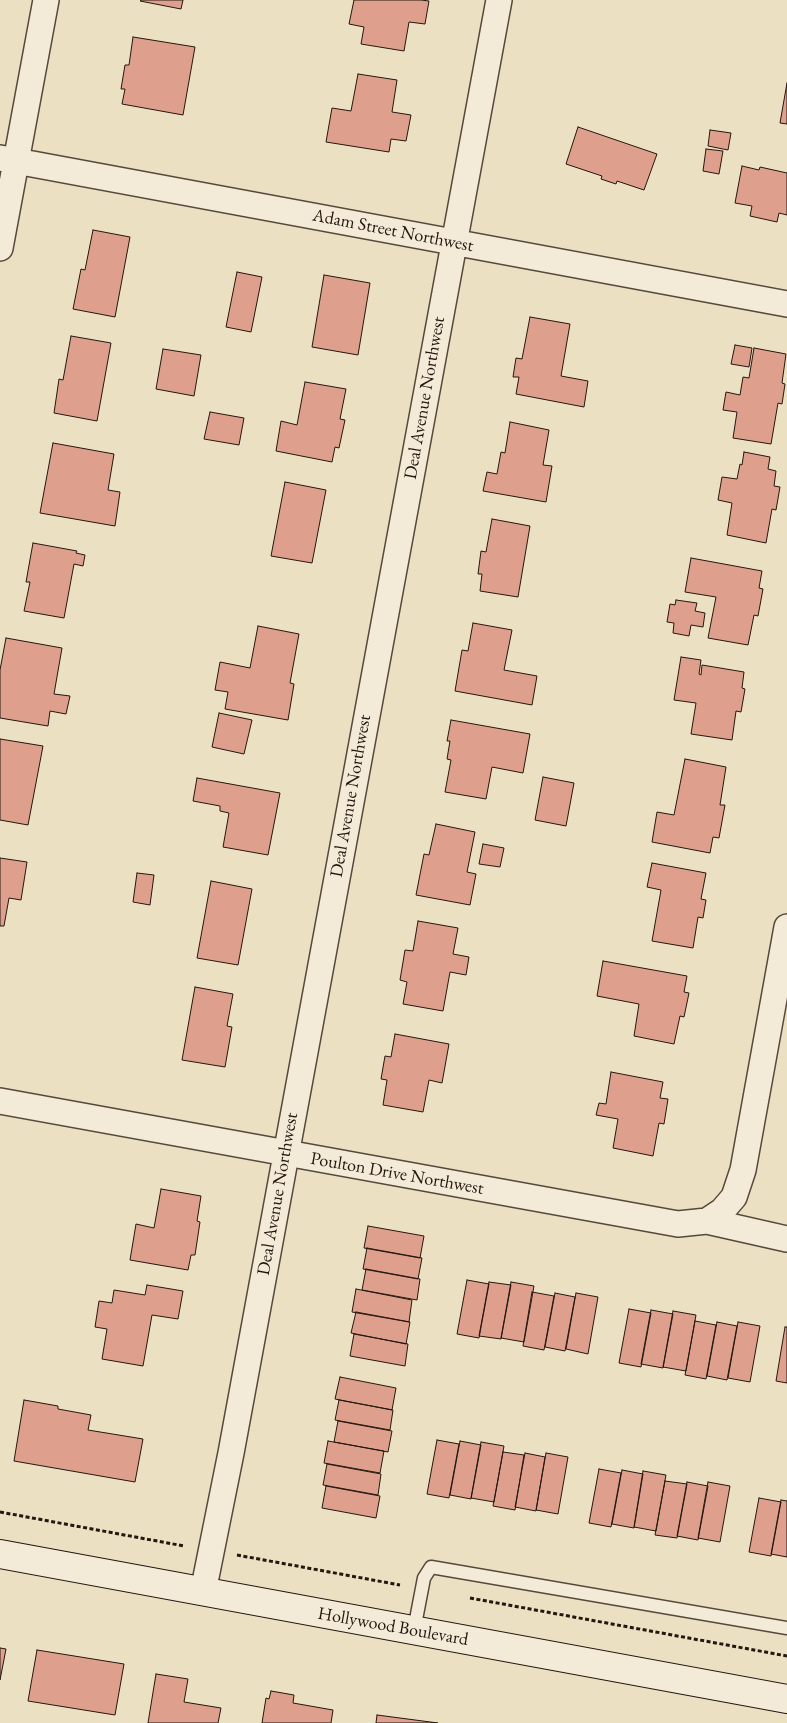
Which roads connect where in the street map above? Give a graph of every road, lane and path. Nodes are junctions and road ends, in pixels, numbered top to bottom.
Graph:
1 (46, 0) edge
2 (499, 0) edge
3 (8, 160) edge
4 (454, 242) junction
5 (0, 248) edge
6 (787, 304) edge
7 (787, 928) edge
8 (0, 1101) edge
9 (286, 1153) junction
10 (707, 1221) junction
11 (787, 1239) edge
12 (0, 1512) edge
13 (211, 1551) junction
14 (0, 1554) edge
15 (422, 1589) junction
16 (203, 1592) junction
17 (470, 1598) dead end
18 (787, 1628) edge
19 (414, 1630) junction
20 (787, 1656) edge
21 (787, 1699) edge

1 - 3 street
2 - 4 street, Deal Avenue Northwest
3 - 4 street, Adam Street Northwest
3 - 5 street
4 - 6 street, Adam Street Northwest
4 - 9 street, Deal Avenue Northwest
7 - 10 street
8 - 9 street, Poulton Drive Northwest
9 - 10 street, Poulton Drive Northwest
9 - 13 street, Deal Avenue Northwest
10 - 11 street, Poulton Drive Northwest
12 - 13 path
13 - 15 path
13 - 16 street, Deal Avenue Northwest
14 - 16 street, Hollywood Boulevard
15 - 18 lane
15 - 19 lane
16 - 19 street, Hollywood Boulevard
17 - 20 path
19 - 21 street, Hollywood Boulevard

